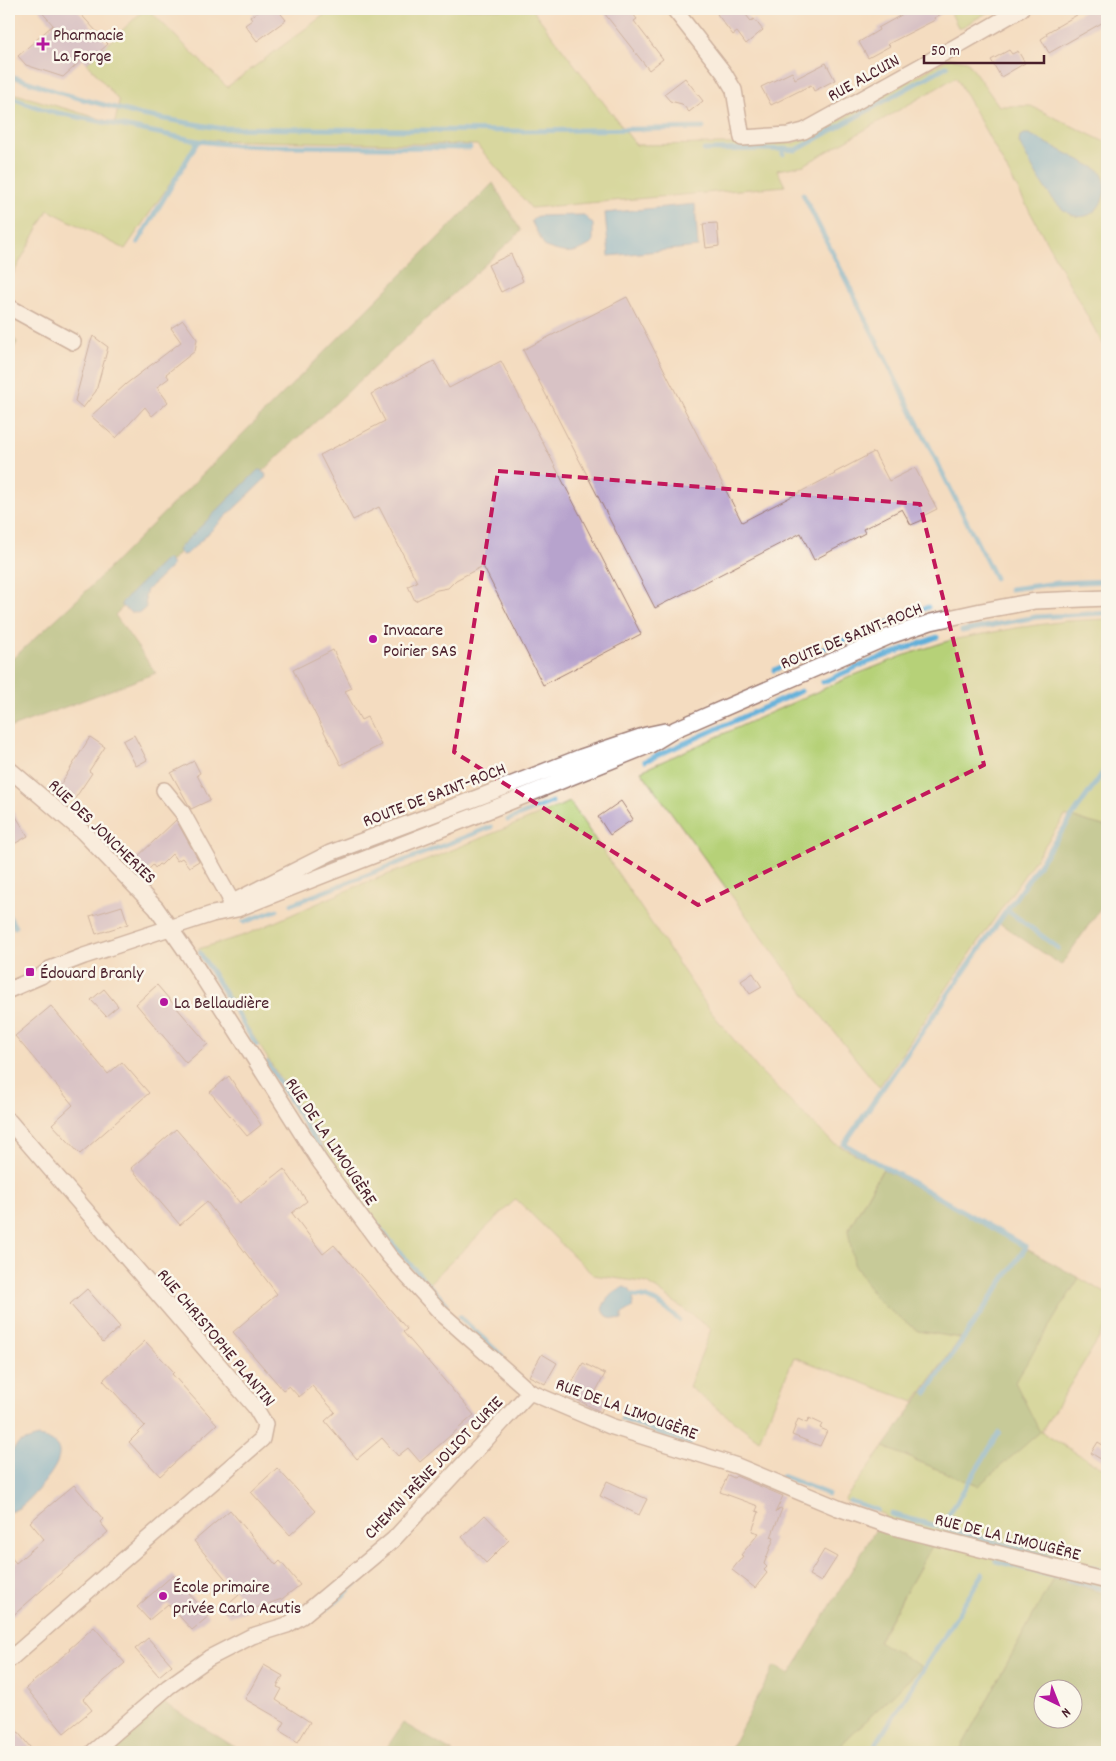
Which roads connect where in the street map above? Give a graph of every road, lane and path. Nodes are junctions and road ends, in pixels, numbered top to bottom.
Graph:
1 (674, 9) edge
2 (1021, 9) edge
3 (9, 307) edge
4 (73, 342) dead end
5 (1107, 598) edge
6 (676, 729) junction
7 (9, 769) edge
8 (164, 790) dead end
9 (232, 902) junction
10 (212, 914) junction
11 (169, 926) junction
12 (50, 969) junction
13 (9, 978) edge
14 (9, 990) edge
15 (9, 1121) edge
16 (530, 1392) junction
17 (1107, 1581) edge
18 (9, 1660) edge
19 (93, 1752) edge

1 - 2 street, RUE ALCUIN
3 - 4 street
5 - 6 street, ROUTE DE SAINT-ROCH
6 - 9 street, ROUTE DE SAINT-ROCH
6 - 10 street, ROUTE DE SAINT-ROCH
7 - 11 street, RUE DES JONCHERIES
8 - 9 street
9 - 10 street, ROUTE DE SAINT-ROCH
10 - 11 street, ROUTE DE SAINT-ROCH
11 - 12 street, ROUTE DE SAINT-ROCH
11 - 16 street, RUE DE LA LIMOUGÈRE
12 - 13 street, ROUTE DE SAINT-ROCH
12 - 14 street, ROUTE DE SAINT-ROCH
15 - 18 street, RUE CHRISTOPHE PLANTIN
16 - 17 street, RUE DE LA LIMOUGÈRE
16 - 19 street, CHEMIN IRÈNE JOLIOT CURIE

